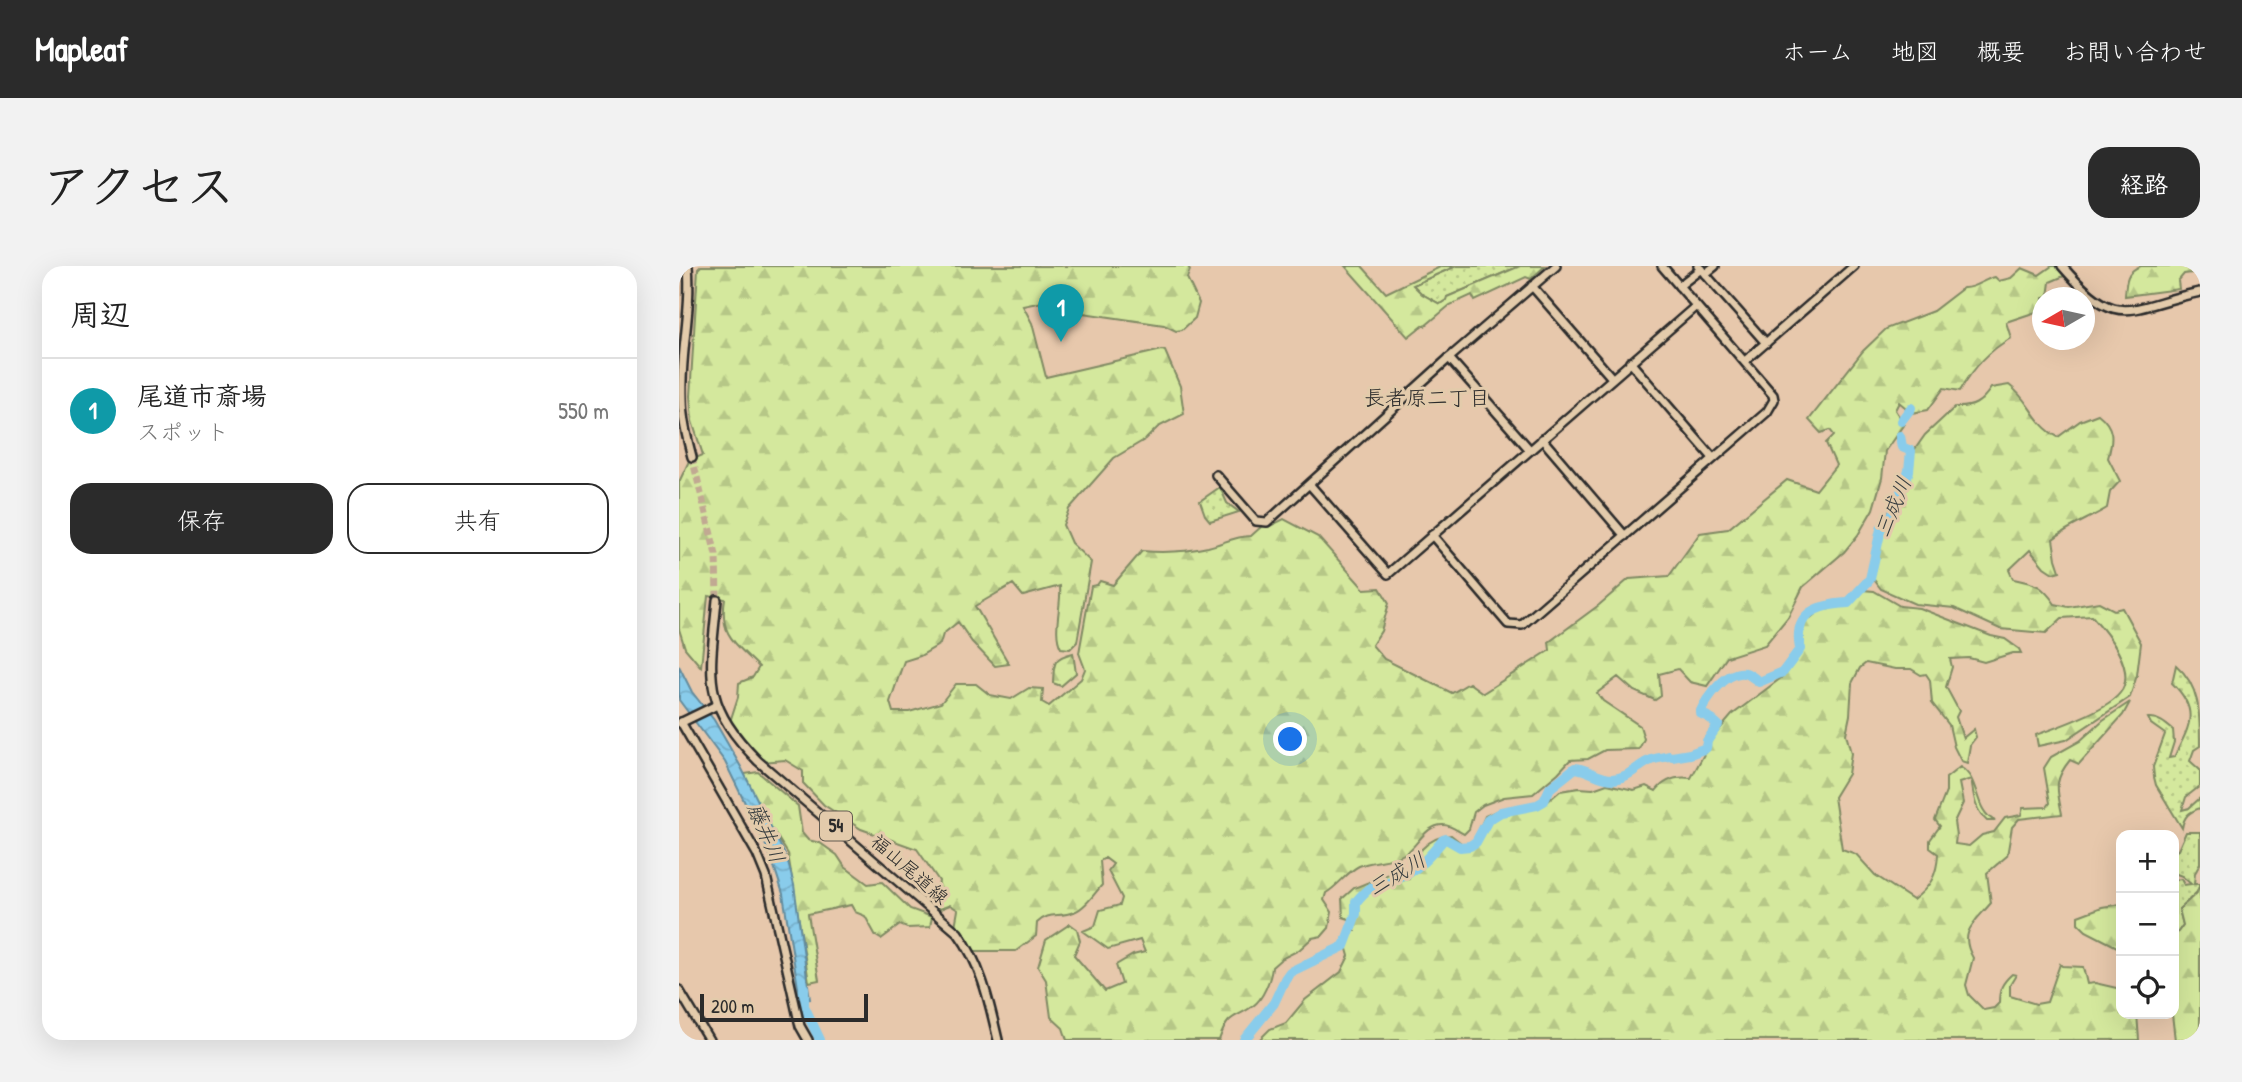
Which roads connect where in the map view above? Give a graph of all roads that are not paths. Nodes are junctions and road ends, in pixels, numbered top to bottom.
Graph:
1 (688, 266) edge
2 (1556, 266) edge
3 (1662, 266) edge
4 (1715, 266) edge
5 (1854, 266) edge
6 (2062, 266) edge
7 (1701, 270) edge
8 (1532, 286) junction
9 (1679, 286) junction
10 (2200, 292) edge
11 (1696, 306) junction
12 (1766, 343) junction
13 (1449, 358) junction
14 (1745, 361) junction
15 (1630, 362) junction
16 (1612, 378) junction
17 (1542, 439) junction
18 (1529, 450) junction
19 (692, 457) tunnel mouth
20 (1713, 458) junction
21 (1216, 475) dead end
22 (1310, 485) junction
23 (1432, 535) junction
24 (1625, 536) junction
25 (717, 600) tunnel mouth
26 (713, 707) junction
27 (683, 721) edge
28 (679, 990) edge
29 (709, 1040) edge
30 (808, 1040) edge
31 (998, 1040) edge

1 - 19 street
2 - 8 street
3 - 9 street
4 - 7 street
5 - 12 street
6 - 10 street
7 - 9 street
7 - 12 street
8 - 13 street
8 - 16 street
9 - 11 street
11 - 14 street
11 - 15 street
12 - 14 street
13 - 18 street
13 - 22 street
14 - 20 street
15 - 16 street
15 - 20 street
16 - 17 street
17 - 18 street
17 - 24 street
18 - 23 street
20 - 24 street
21 - 22 street
22 - 23 street
23 - 24 street
25 - 26 street, 福山尾道線 / 54
26 - 27 street
26 - 31 street, 福山尾道線 / 54
27 - 30 street
28 - 29 street

